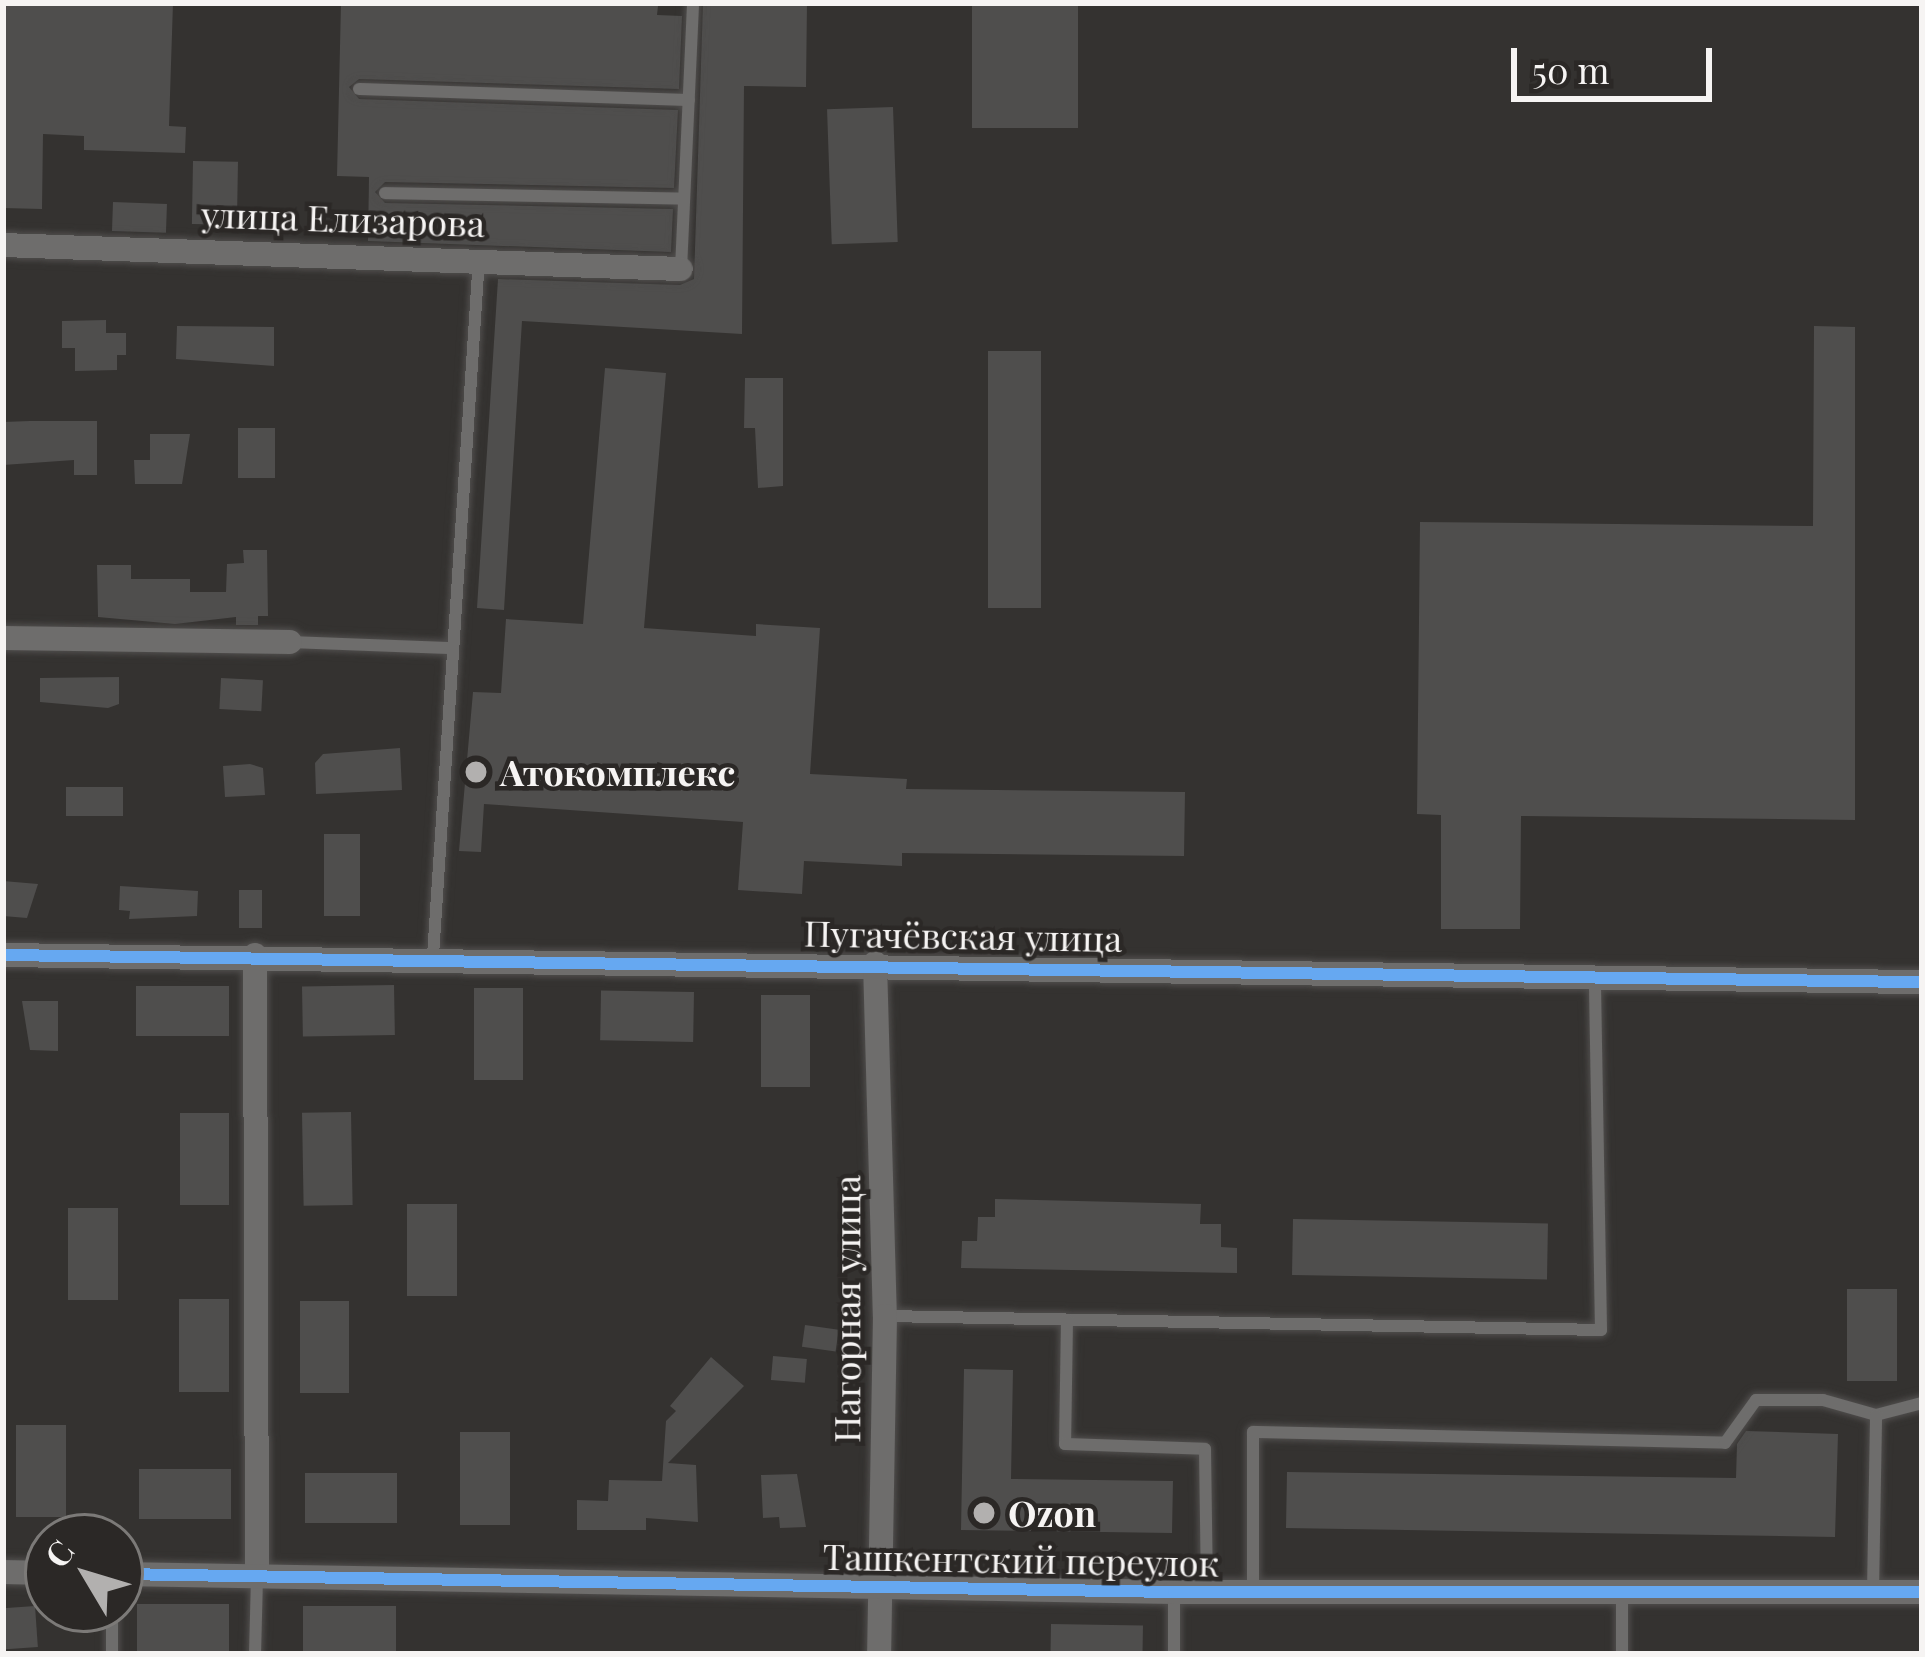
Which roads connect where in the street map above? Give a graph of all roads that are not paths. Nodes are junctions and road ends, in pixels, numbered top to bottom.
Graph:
1 (693, 3) edge
2 (359, 89) dead end
3 (688, 100) junction
4 (385, 193) dead end
5 (684, 199) junction
6 (3, 245) edge
7 (479, 257) junction
8 (681, 268) joint
9 (3, 638) edge
10 (290, 642) joint
11 (448, 648) junction
12 (3, 955) edge
13 (255, 955) junction
14 (433, 956) junction
15 (875, 964) junction
16 (1595, 976) junction
17 (1922, 982) edge
18 (885, 1316) junction
19 (1067, 1320) junction
20 (1922, 1403) edge
21 (1876, 1415) junction
22 (144, 1574) edge
23 (257, 1576) junction
24 (881, 1588) junction
25 (1253, 1590) junction
26 (1207, 1591) junction
27 (1174, 1592) junction
28 (1922, 1592) edge
29 (1873, 1593) junction
30 (1622, 1594) junction
31 (255, 1654) edge
32 (879, 1654) edge
33 (1174, 1654) edge
34 (1622, 1654) edge

1 - 3 lane
2 - 3 lane
3 - 5 lane
4 - 5 lane
5 - 8 lane
6 - 7 street, улица Елизарова
7 - 8 street, улица Елизарова
7 - 11 lane
9 - 10 street
10 - 11 lane
11 - 14 lane
12 - 13 street, Пугачёвская улица
13 - 14 street, Пугачёвская улица
13 - 23 street
14 - 15 street, Пугачёвская улица
15 - 16 street, Пугачёвская улица
15 - 18 street, Нагорная улица
16 - 17 street, Пугачёвская улица
16 - 19 lane
18 - 19 lane
18 - 24 street, Нагорная улица
19 - 26 lane
20 - 21 lane
21 - 25 lane
21 - 29 lane
22 - 23 street, Ташкентский переулок
23 - 24 street, Ташкентский переулок
23 - 31 lane
24 - 27 street, Ташкентский переулок
24 - 32 street, Нагорная улица
25 - 26 street, Ташкентский переулок
25 - 30 street, Ташкентский переулок
26 - 27 street, Ташкентский переулок
27 - 33 lane
28 - 29 street, Ташкентский переулок
29 - 30 street, Ташкентский переулок
30 - 34 lane

